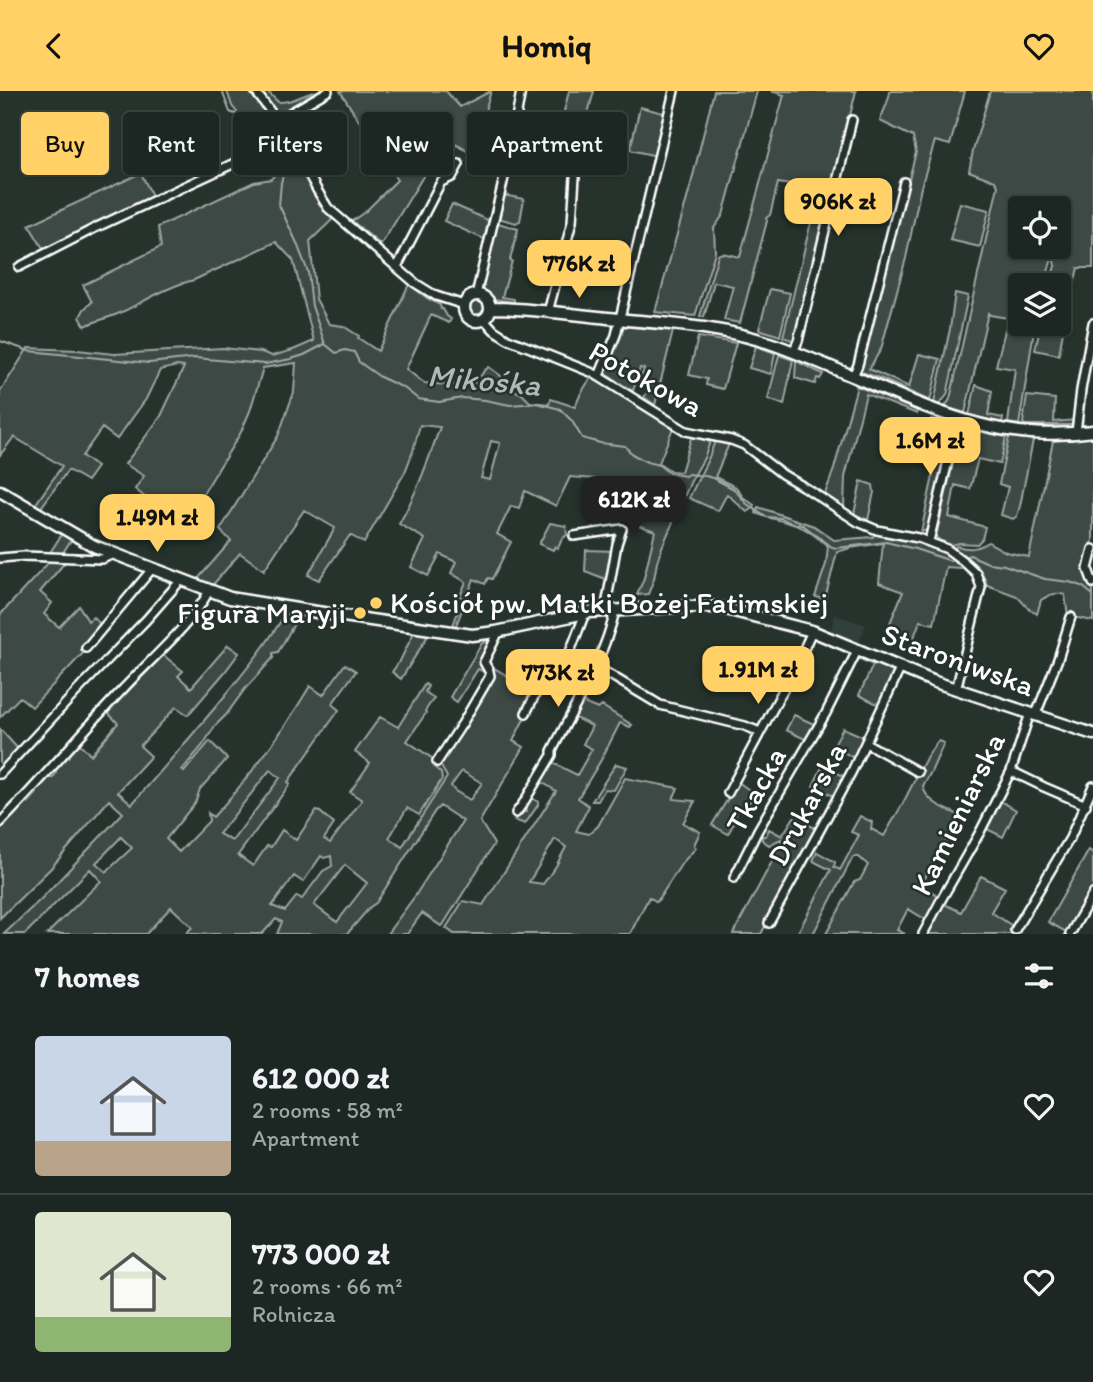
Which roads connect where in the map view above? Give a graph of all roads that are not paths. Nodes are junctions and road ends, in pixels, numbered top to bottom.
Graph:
1 (255, 91) edge
2 (328, 91) edge
3 (521, 91) edge
4 (674, 91) edge
5 (272, 112) edge
6 (291, 112) edge
7 (852, 120) dead end
8 (233, 164) edge
9 (459, 164) dead end
10 (310, 175) edge
11 (575, 175) edge
12 (904, 182) dead end
13 (19, 267) dead end
14 (397, 267) junction
15 (476, 295) junction
16 (464, 305) junction
17 (490, 308) junction
18 (548, 312) junction
19 (484, 319) junction
20 (620, 319) junction
21 (1093, 323) edge
22 (793, 352) junction
23 (599, 376) junction
24 (853, 376) junction
25 (957, 419) junction
26 (1093, 431) edge
27 (1076, 433) junction
28 (0, 491) edge
29 (574, 536) dead end
30 (929, 541) junction
31 (94, 546) junction
32 (1093, 549) edge
33 (114, 554) junction
34 (0, 558) edge
35 (88, 559) junction
36 (152, 569) junction
37 (181, 580) junction
38 (1093, 583) edge
39 (209, 591) junction
40 (610, 611) junction
41 (585, 613) junction
42 (1072, 617) dead end
43 (499, 631) junction
44 (813, 631) junction
45 (86, 648) dead end
46 (858, 649) junction
47 (595, 666) junction
48 (900, 669) junction
49 (956, 689) junction
50 (526, 713) dead end
51 (1033, 714) junction
52 (760, 732) junction
53 (1093, 734) edge
54 (866, 743) junction
55 (437, 762) dead end
56 (1011, 771) junction
57 (918, 772) dead end
58 (0, 774) edge
59 (1093, 786) edge
60 (728, 793) dead end
61 (1086, 805) junction
62 (516, 813) dead end
63 (0, 823) edge
64 (734, 879) dead end
65 (1093, 894) edge
66 (769, 923) dead end
67 (1015, 930) dead end
68 (923, 934) edge
69 (1070, 934) edge

1 - 5 street
2 - 6 street
3 - 15 street
4 - 20 street
7 - 22 street
8 - 13 street
9 - 14 street
10 - 14 street
11 - 18 street
12 - 24 street
14 - 16 street
15 - 16 street
15 - 17 street
16 - 19 street
17 - 18 street
17 - 19 street
18 - 20 street
19 - 23 street, Potokowa
20 - 22 street
20 - 23 street
21 - 27 street
22 - 24 street
23 - 30 street, Potokowa
24 - 25 street
25 - 27 street
25 - 30 street
26 - 27 street
28 - 31 street, Staroniwska
29 - 40 street
30 - 49 street, Potokowa
31 - 33 street, Staroniwska
31 - 35 street
32 - 38 street
33 - 35 street
33 - 36 street, Staroniwska
34 - 35 street
36 - 37 street, Staroniwska
36 - 45 street
37 - 39 street, Staroniwska
37 - 58 street
39 - 43 street, Staroniwska
39 - 63 street
40 - 41 street, Staroniwska
40 - 44 street, Staroniwska
40 - 47 street
41 - 43 street, Staroniwska
41 - 50 street
42 - 51 street, Kamieniarska
43 - 55 street
44 - 46 street, Staroniwska
44 - 52 street
46 - 48 street, Staroniwska
46 - 64 street, Tkacka
47 - 52 street
47 - 62 street
48 - 49 street, Staroniwska
48 - 54 street, Drukarska
49 - 51 street, Staroniwska
51 - 53 street, Staroniwska
51 - 56 street, Kamieniarska
52 - 60 street
54 - 57 street
54 - 66 street, Drukarska
56 - 61 street
56 - 68 street, Kamieniarska
59 - 61 street
61 - 67 street
65 - 69 street

